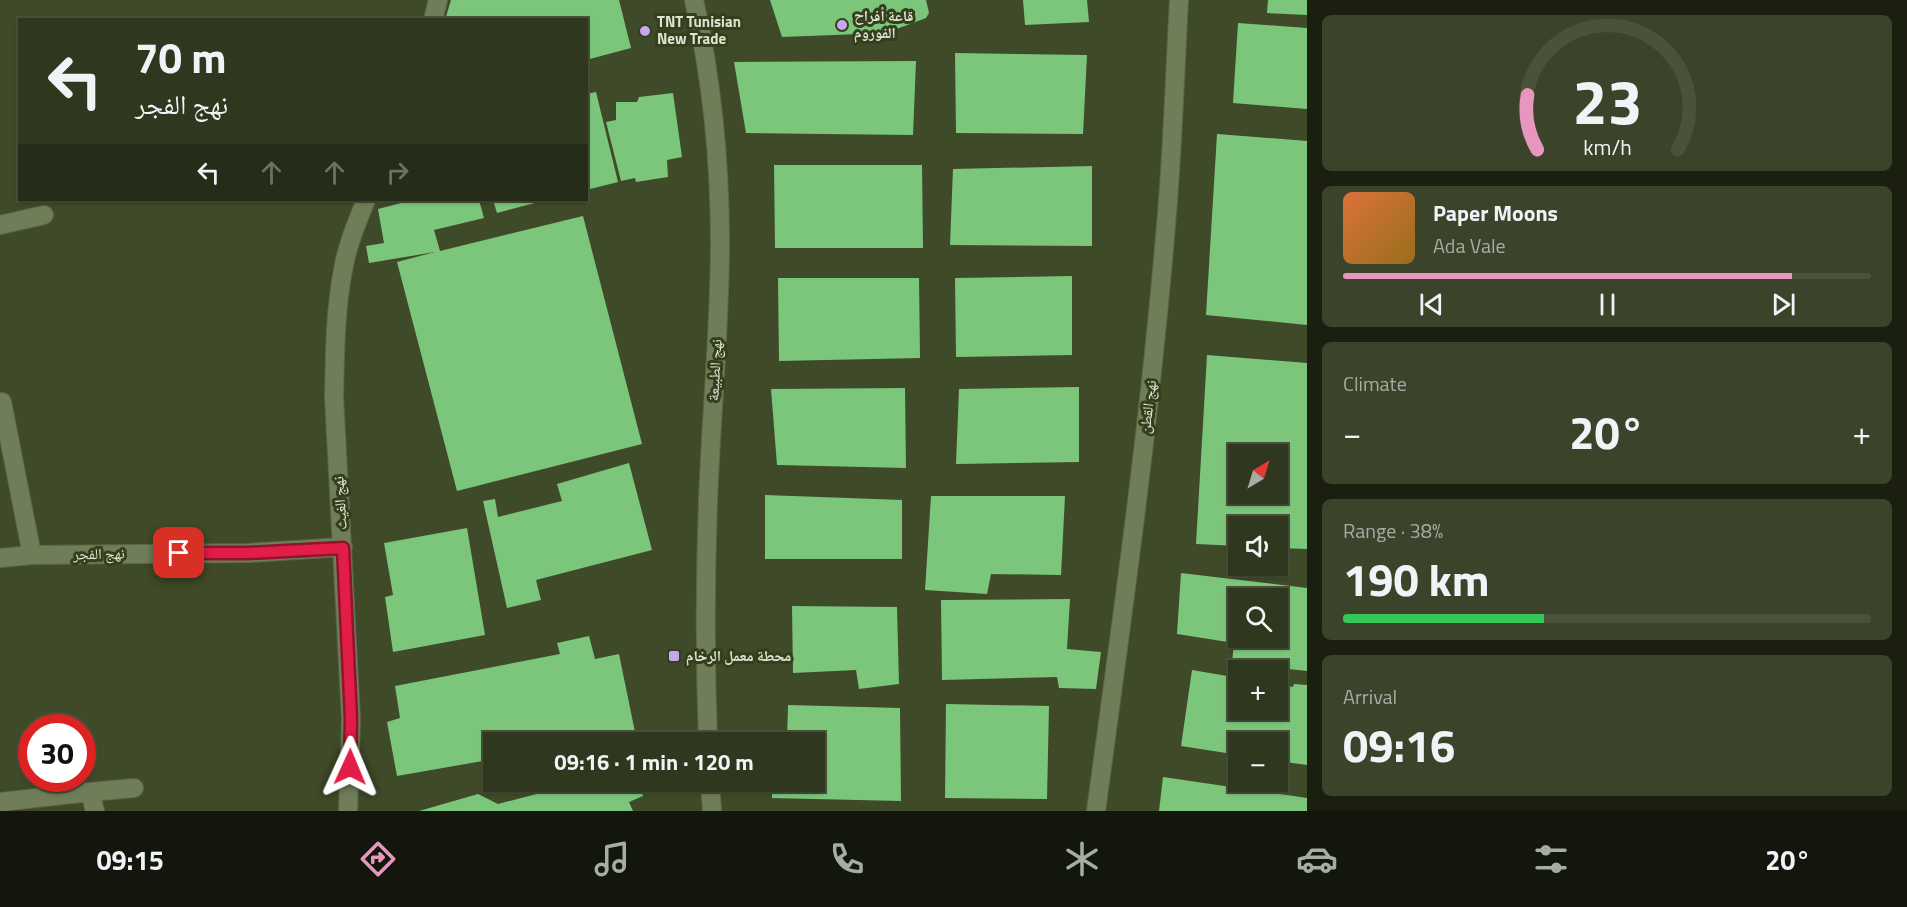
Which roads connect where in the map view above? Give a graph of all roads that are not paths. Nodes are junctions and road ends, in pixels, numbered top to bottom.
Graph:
1 (438, 0) edge
2 (694, 0) edge
3 (1179, 0) edge
4 (434, 18) edge
5 (366, 201) edge
6 (45, 215) dead end
7 (0, 225) edge
8 (2, 402) dead end
9 (343, 548) junction
10 (32, 555) junction
11 (0, 558) edge
12 (708, 732) edge
13 (134, 788) dead end
14 (96, 791) edge
15 (90, 792) joint
16 (711, 792) edge
17 (0, 802) edge
18 (95, 811) edge
19 (348, 811) edge
20 (712, 811) edge
21 (1096, 811) edge

1 - 4 street
2 - 12 street, نهج الطبيعة
3 - 21 street, نهج القطن
5 - 9 street, نهج الغيث
6 - 7 street
8 - 10 street
9 - 10 street, نهج الفجر
9 - 19 street, نهج الغيث
10 - 11 street, نهج الفجر
13 - 14 street
15 - 17 street
15 - 18 street
16 - 20 street

